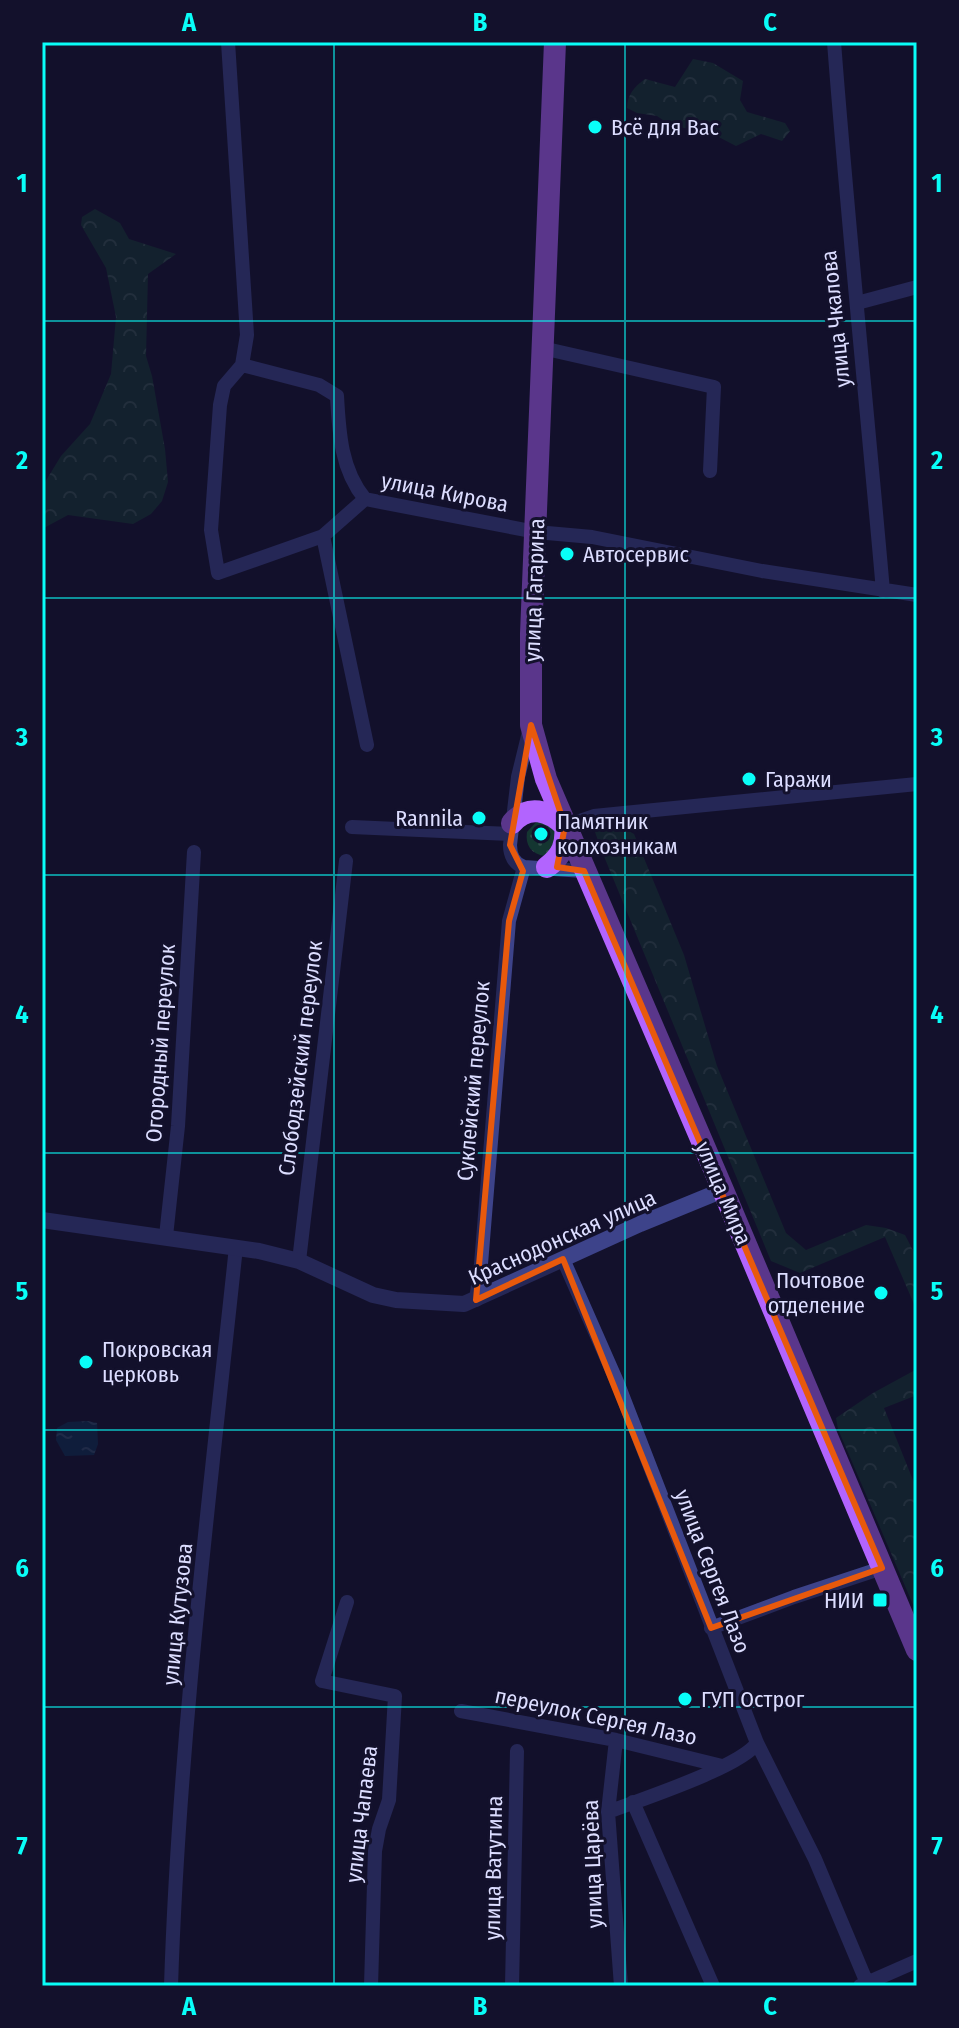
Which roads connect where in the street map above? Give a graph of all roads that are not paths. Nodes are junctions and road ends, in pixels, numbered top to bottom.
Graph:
1 (228, 42) edge
2 (555, 42) edge
3 (834, 42) edge
4 (917, 287) edge
5 (857, 303) junction
6 (542, 348) junction
7 (242, 365) junction
8 (710, 471) dead end
9 (365, 499) junction
10 (536, 532) junction
11 (323, 536) junction
12 (883, 591) junction
13 (917, 595) edge
14 (531, 725) junction
15 (367, 745) dead end
16 (917, 784) edge
17 (565, 826) junction
18 (352, 827) dead end
19 (512, 828) junction
20 (194, 852) dead end
21 (346, 861) dead end
22 (524, 867) junction
23 (547, 867) junction
24 (584, 871) junction
25 (723, 1190) junction
26 (42, 1220) edge
27 (166, 1236) junction
28 (236, 1247) junction
29 (563, 1259) junction
30 (299, 1261) junction
31 (476, 1300) junction
32 (882, 1568) junction
33 (347, 1602) dead end
34 (711, 1628) junction
35 (917, 1650) edge
36 (461, 1711) dead end
37 (616, 1740) junction
38 (757, 1743) junction
39 (517, 1751) dead end
40 (722, 1766) junction
41 (633, 1802) junction
42 (608, 1812) junction
43 (917, 1961) edge
44 (864, 1985) edge
45 (171, 1986) edge
46 (371, 1986) edge
47 (512, 1986) edge
48 (621, 1986) edge
49 (713, 1986) edge

1 - 7 street
2 - 6 main road, улица Гагарина
3 - 5 street, улица Чкалова
4 - 5 street
5 - 12 street, улица Чкалова
6 - 8 street
6 - 10 main road, улица Гагарина
7 - 9 street, улица Кирова
7 - 11 street
9 - 10 street, улица Кирова
9 - 11 street
10 - 12 street
10 - 14 main road, улица Гагарина
11 - 15 street
12 - 13 street
14 - 17 main road, улица Гагарина
14 - 19 street
16 - 17 street
17 - 19 main road
17 - 23 main road
17 - 24 main road, улица Мира
18 - 19 street
19 - 22 street
20 - 27 street, Огородный переулок
21 - 30 street, Слободзейский переулок
22 - 23 street
22 - 31 street, Суклейский переулок
23 - 24 street
24 - 25 main road, улица Мира
25 - 29 street, Краснодонская улица
25 - 32 main road, улица Мира
26 - 27 street, Краснодонская улица
27 - 28 street, Краснодонская улица
28 - 30 street, Краснодонская улица
28 - 45 street, улица Кутузова
29 - 31 street, Краснодонская улица
29 - 34 street, улица Сергея Лазо
30 - 31 street, Краснодонская улица
32 - 34 street
32 - 35 main road, улица Мира
33 - 46 street, улица Чапаева
34 - 38 street, улица Сергея Лазо
36 - 37 street, переулок Сергея Лазо
37 - 40 street, переулок Сергея Лазо
37 - 42 street, улица Царёва
38 - 40 street, переулок Сергея Лазо
38 - 44 street, улица Сергея Лазо
39 - 47 street, улица Ватутина
40 - 41 street, переулок Сергея Лазо
41 - 42 street, переулок Сергея Лазо
41 - 49 street
42 - 48 street, улица Царёва
43 - 44 street

